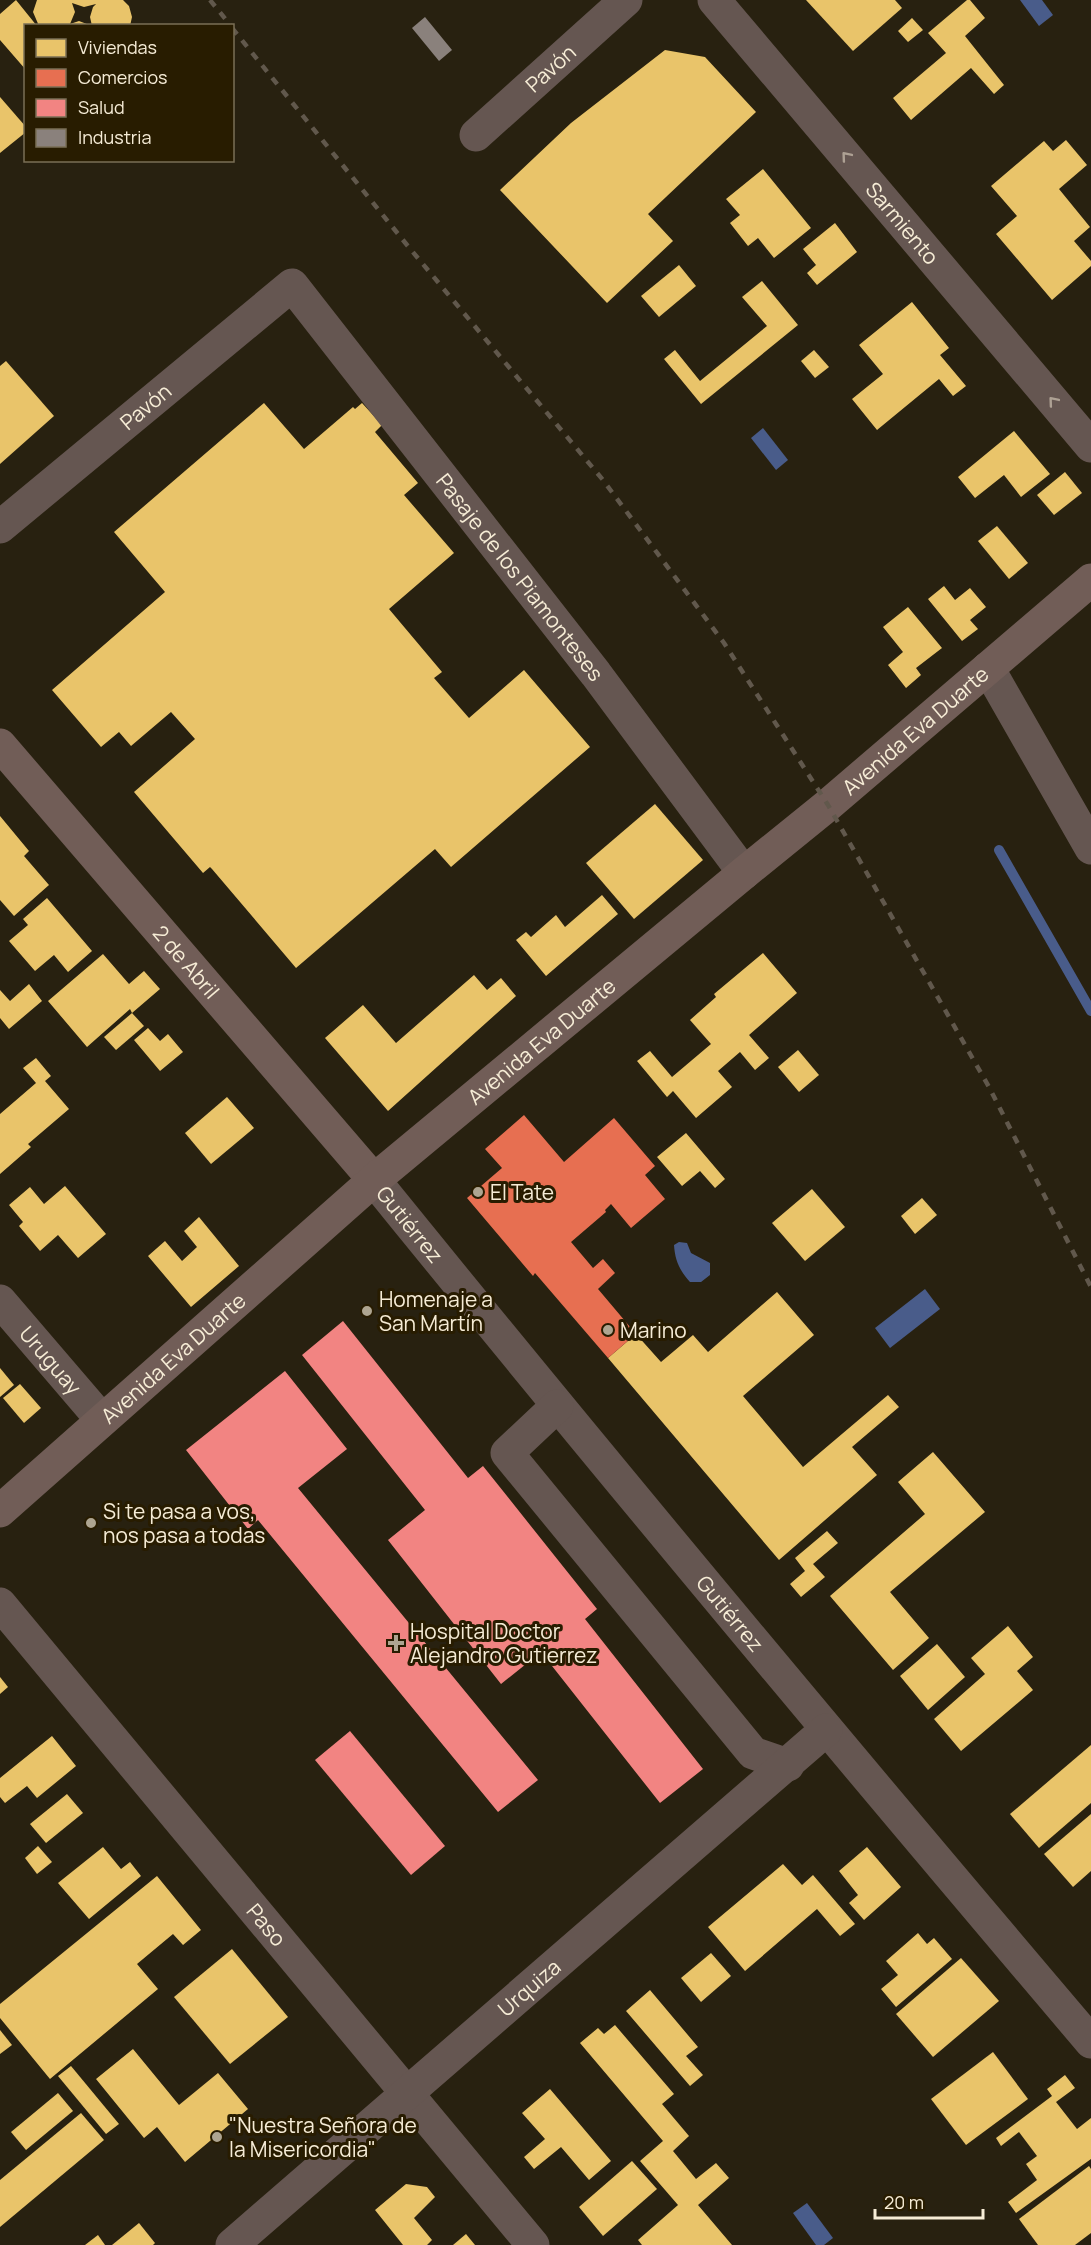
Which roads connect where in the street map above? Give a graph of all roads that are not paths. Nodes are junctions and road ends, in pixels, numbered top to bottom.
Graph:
1 (626, 0) edge
2 (714, 0) edge
3 (476, 135) dead end
4 (292, 285) joint
5 (1091, 446) edge
6 (0, 527) edge
7 (1091, 580) edge
8 (988, 668) junction
9 (0, 746) edge
10 (1091, 848) edge
11 (744, 873) junction
12 (374, 1180) junction
13 (0, 1300) edge
14 (557, 1406) junction
15 (102, 1420) junction
16 (0, 1511) edge
17 (0, 1604) edge
18 (826, 1730) junction
19 (788, 1765) junction
20 (1091, 2042) edge
21 (409, 2094) junction
22 (232, 2245) edge
23 (533, 2245) edge

1 - 3 street, Pavón
5 -> 2 street, Sarmiento
4 - 6 street, Pavón
4 - 11 street, Pasaje de los Piamonteses
7 - 8 main road, Avenida Eva Duarte
8 - 10 street
8 - 11 main road, Avenida Eva Duarte
9 - 12 main road, 2 de Abril
11 - 12 main road, Avenida Eva Duarte
12 - 14 street, Gutiérrez
12 - 15 main road, Avenida Eva Duarte
13 - 15 street, Uruguay
14 - 18 street, Gutiérrez
14 - 19 street
15 - 16 main road, Avenida Eva Duarte
17 - 21 street, Paso
18 - 19 street, Urquiza
18 - 20 street, Gutiérrez
19 - 21 street, Urquiza
21 - 22 street, Urquiza
21 - 23 street, Paso

